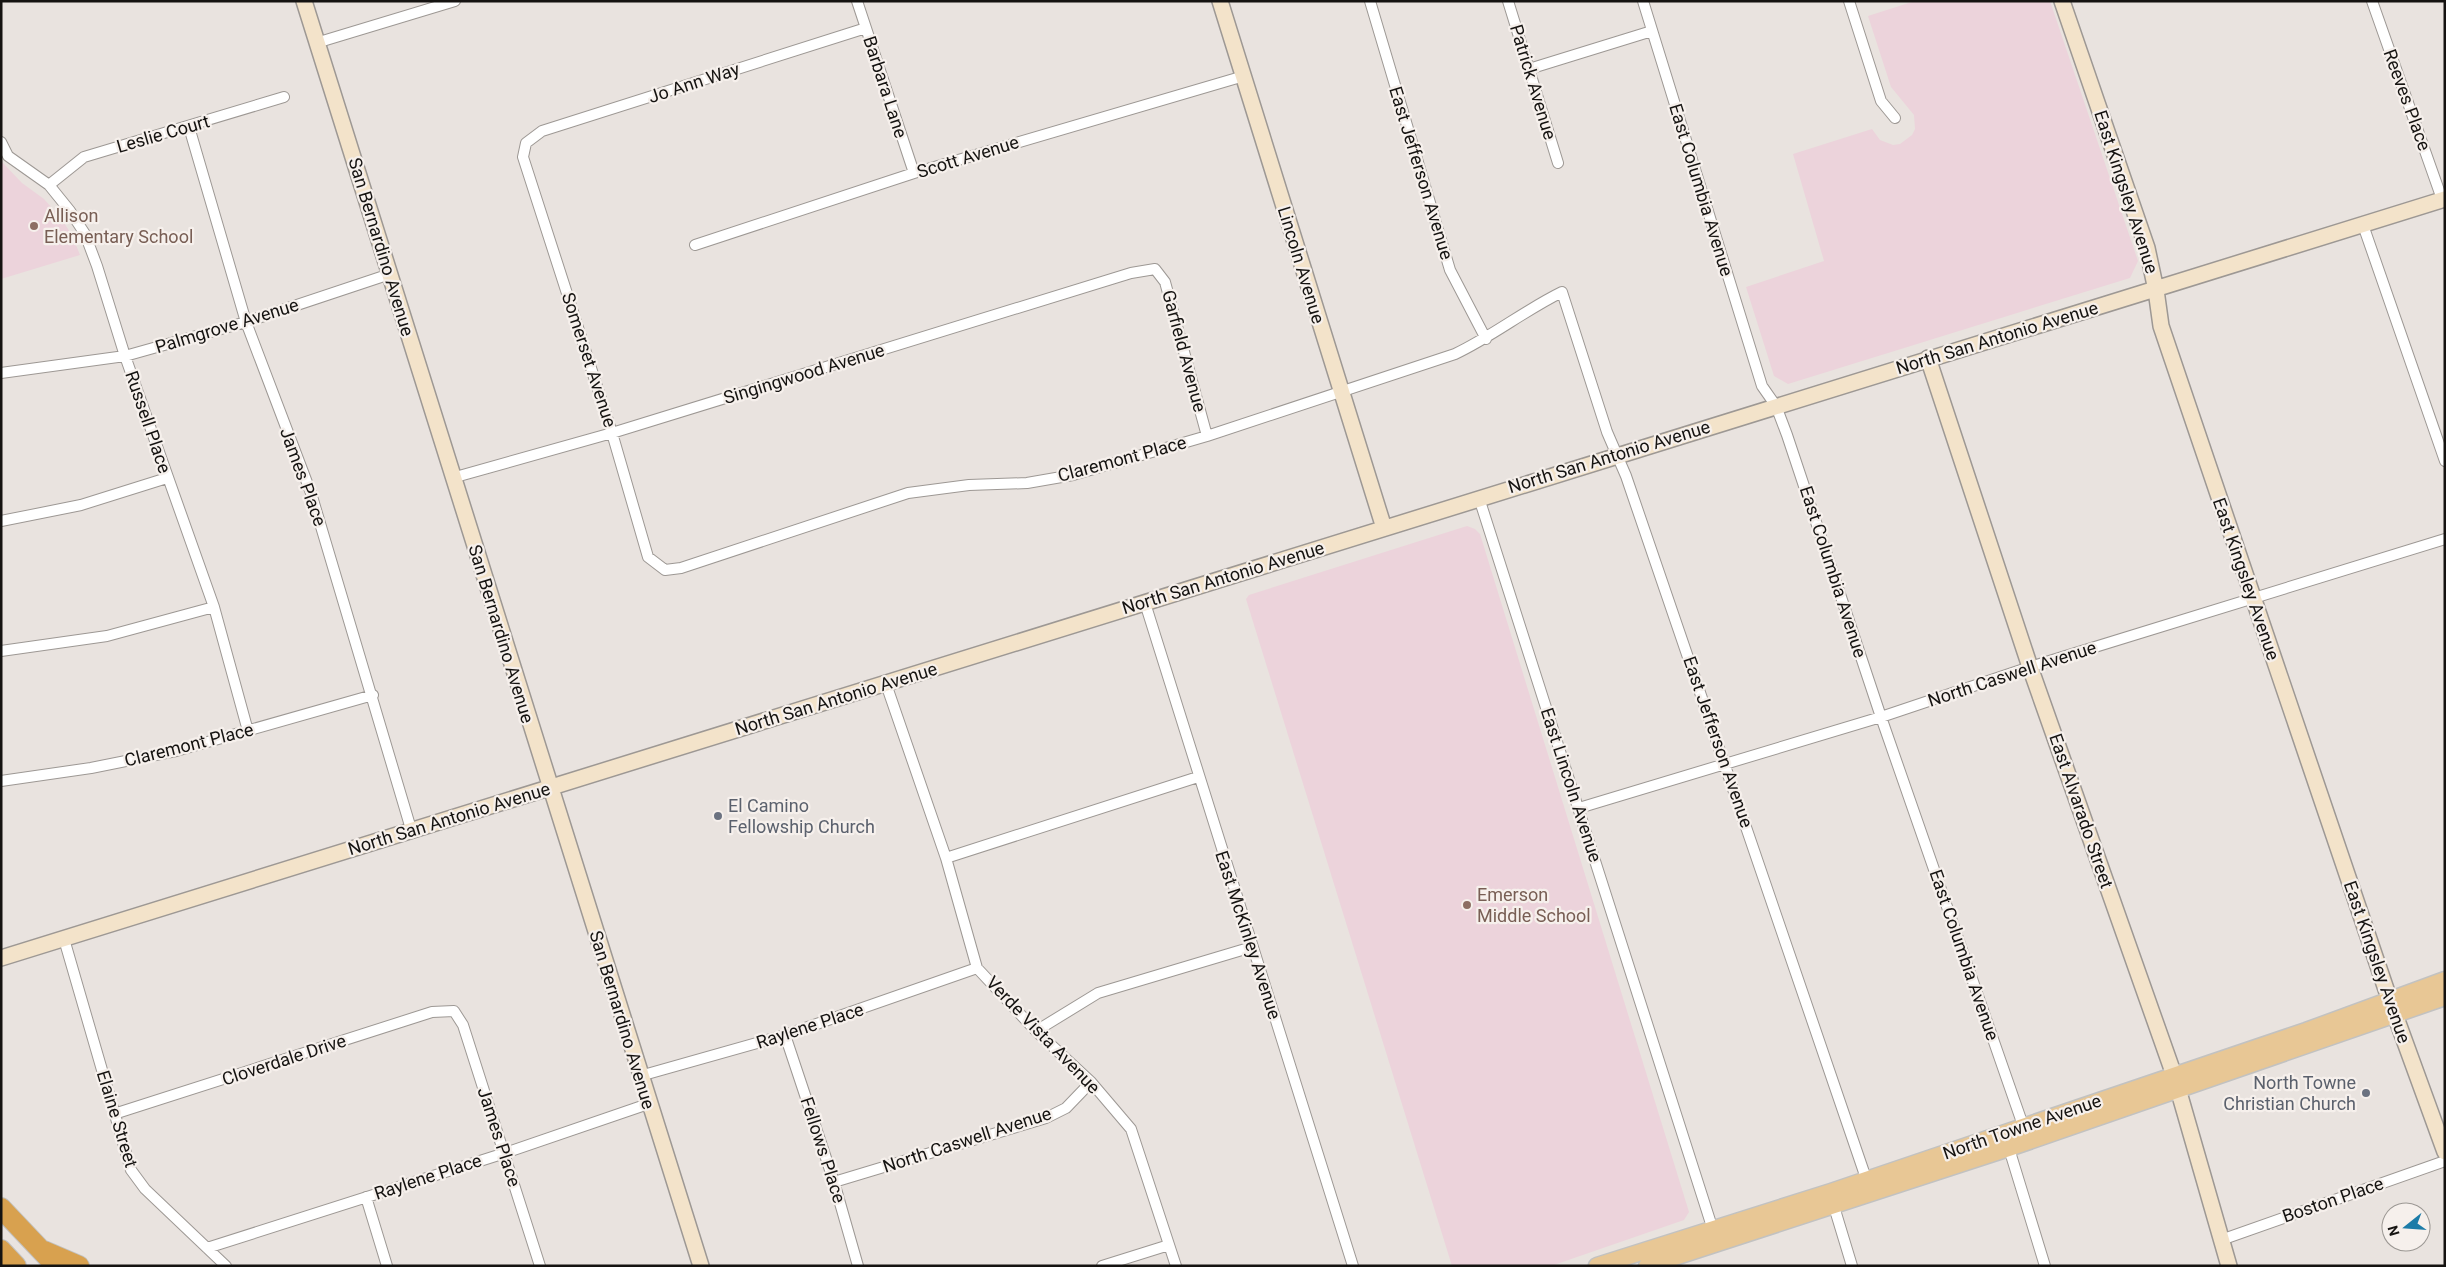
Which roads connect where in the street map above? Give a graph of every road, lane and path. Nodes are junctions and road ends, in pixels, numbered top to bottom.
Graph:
1 (304, 1) edge
2 (455, 1) edge
3 (857, 1) edge
4 (1220, 1) edge
5 (1370, 1) edge
6 (1508, 1) edge
7 (1643, 1) edge
8 (1849, 1) edge
9 (2062, 1) edge
10 (2372, 1) edge
11 (866, 28) junction
12 (1652, 31) junction
13 (316, 43) junction
14 (1529, 69) junction
15 (1244, 76) junction
16 (284, 96) dead end
17 (1895, 118) dead end
18 (188, 127) junction
19 (1, 142) edge
20 (526, 142) joint
21 (1558, 163) dead end
22 (914, 173) junction
23 (49, 185) junction
24 (2444, 199) edge
25 (2363, 225) junction
26 (695, 245) dead end
27 (1155, 269) joint
28 (390, 274) junction
29 (2156, 290) junction
30 (1562, 292) joint
31 (246, 322) junction
32 (1486, 339) junction
33 (124, 356) junction
34 (1928, 358) junction
35 (1, 373) edge
36 (1339, 390) junction
37 (1776, 406) junction
38 (612, 434) junction
39 (1207, 436) junction
40 (1616, 455) junction
41 (2445, 461) edge
42 (167, 478) junction
43 (452, 478) junction
44 (1479, 498) junction
45 (1, 521) edge
46 (1384, 528) junction
47 (2445, 539) edge
48 (665, 570) joint
49 (2252, 599) junction
50 (1145, 603) junction
51 (214, 607) junction
52 (1, 651) edge
53 (2030, 667) junction
54 (886, 684) junction
55 (373, 695) junction
56 (1881, 717) junction
57 (248, 731) junction
58 (1725, 764) junction
59 (1198, 777) junction
60 (1, 781) edge
61 (550, 788) junction
62 (1579, 808) junction
63 (411, 829) junction
64 (946, 858) junction
65 (64, 939) junction
66 (1252, 947) junction
67 (1, 958) edge
68 (978, 968) junction
69 (2445, 980) edge
70 (2445, 998) edge
71 (2392, 1008) junction
72 (454, 1011) joint
73 (1036, 1031) junction
74 (786, 1035) junction
75 (640, 1076) junction
76 (1091, 1082) junction
77 (2176, 1082) junction
78 (648, 1104) junction
79 (114, 1114) junction
80 (2026, 1134) junction
81 (2006, 1141) junction
82 (2445, 1152) edge
83 (505, 1153) junction
84 (2445, 1161) edge
85 (834, 1182) junction
86 (1868, 1186) junction
87 (366, 1197) junction
88 (1832, 1198) junction
89 (1, 1208) edge
90 (1, 1226) edge
91 (1715, 1237) junction
92 (2221, 1240) junction
93 (1170, 1244) junction
94 (207, 1248) junction
95 (1, 1250) edge
96 (40, 1258) edge
97 (1655, 1261) edge
98 (16, 1266) edge
99 (56, 1266) edge
100 (79, 1266) edge
101 (226, 1266) edge
102 (386, 1266) edge
103 (540, 1266) edge
104 (701, 1266) edge
105 (858, 1266) edge
106 (1102, 1266) edge
107 (1176, 1266) edge
108 (1354, 1266) edge
109 (1597, 1266) edge
110 (1852, 1266) edge
111 (2045, 1266) edge
112 (2229, 1266) edge

1 - 13 main road, San Bernardino Avenue
2 - 13 street
3 - 11 street, Barbara Lane
4 - 15 main road, Lincoln Avenue
5 - 32 street, East Jefferson Avenue
6 - 14 street, Patrick Avenue
7 - 12 street, East Columbia Avenue
8 - 17 street
9 - 29 main road, East Kingsley Avenue
10 - 24 street, Reeves Place
11 - 20 street, Jo Ann Way
11 - 22 street, Barbara Lane
12 - 14 street
12 - 37 street, East Columbia Avenue
13 - 28 main road, San Bernardino Avenue
14 - 21 street, Patrick Avenue
15 - 22 street, Scott Avenue
15 - 36 main road, Lincoln Avenue
16 - 18 street, Leslie Court
18 - 23 street, Leslie Court
18 - 31 street, James Place
19 - 23 street, Russell Place
20 - 38 street, Somerset Avenue
22 - 26 street, Scott Avenue
23 - 33 street, Russell Place
24 - 25 main road, North San Antonio Avenue
25 - 29 main road, North San Antonio Avenue
25 - 41 street
27 - 38 street, Singingwood Avenue
27 - 39 street, Garfield Avenue
28 - 31 street, Palmgrove Avenue
28 - 43 main road, San Bernardino Avenue
29 - 34 main road, North San Antonio Avenue
29 - 49 main road, East Kingsley Avenue
30 - 32 street, Claremont Place
30 - 40 street, East Jefferson Avenue
31 - 33 street, Palmgrove Avenue
31 - 55 street, James Place
32 - 36 street, Claremont Place
33 - 35 street, Palmgrove Avenue
33 - 42 street, Russell Place
34 - 37 main road, North San Antonio Avenue
34 - 53 main road, East Alvarado Street
36 - 39 street, Claremont Place
36 - 46 main road, Lincoln Avenue
37 - 40 main road, North San Antonio Avenue
37 - 56 street, East Columbia Avenue
38 - 43 street, Singingwood Avenue
38 - 48 street, Somerset Avenue
39 - 48 street, Claremont Place
40 - 44 main road, North San Antonio Avenue
40 - 58 street, East Jefferson Avenue
42 - 45 street
42 - 51 street, Russell Place
43 - 61 main road, San Bernardino Avenue
44 - 46 main road, North San Antonio Avenue
44 - 62 street, East Lincoln Avenue
46 - 50 main road, North San Antonio Avenue
47 - 49 street, North Caswell Avenue
49 - 53 street, North Caswell Avenue
49 - 71 main road, East Kingsley Avenue
50 - 54 main road, North San Antonio Avenue
50 - 59 street, East McKinley Avenue
51 - 52 street
51 - 57 street, Russell Place
53 - 56 street, North Caswell Avenue
53 - 77 main road, East Alvarado Street
54 - 61 main road, North San Antonio Avenue
54 - 64 street, Verde Vista Avenue
55 - 57 street, Claremont Place
55 - 63 street, James Place
56 - 58 street, North Caswell Avenue
56 - 80 street, East Columbia Avenue
57 - 60 street, Claremont Place
58 - 62 street, North Caswell Avenue
58 - 86 street, East Jefferson Avenue
59 - 64 street
59 - 66 street, East McKinley Avenue
61 - 63 main road, North San Antonio Avenue
61 - 75 main road, San Bernardino Avenue
62 - 91 street, East Lincoln Avenue
63 - 65 main road, North San Antonio Avenue
64 - 68 street, Verde Vista Avenue
65 - 67 main road, North San Antonio Avenue
65 - 79 street, Elaine Street
66 - 73 street
66 - 108 street, East McKinley Avenue
68 - 73 street, Verde Vista Avenue
68 - 74 street, Raylene Place
69 - 71 main road, North Towne Avenue
70 - 71 main road, North Towne Avenue
71 - 77 main road, North Towne Avenue
71 - 82 main road, East Kingsley Avenue
72 - 79 street, Cloverdale Drive
72 - 83 street, James Place
73 - 76 street, Verde Vista Avenue
74 - 75 street, Raylene Place
74 - 85 street, Fellows Place
75 - 78 main road, San Bernardino Avenue
76 - 85 street, North Caswell Avenue
76 - 93 street, Verde Vista Avenue
77 - 80 main road, North Towne Avenue
77 - 92 main road, East Alvarado Street
78 - 83 street, Raylene Place
78 - 104 main road, San Bernardino Avenue
79 - 94 street, Elaine Street
80 - 81 main road, North Towne Avenue
81 - 86 main road, North Towne Avenue
81 - 111 street
83 - 87 street, Raylene Place
83 - 103 street, James Place
84 - 92 street, Boston Place
85 - 105 street, Fellows Place
86 - 88 main road, North Towne Avenue
87 - 94 street, Raylene Place
87 - 102 street
88 - 91 main road, North Towne Avenue
88 - 110 street
89 - 96 highway
90 - 96 highway
91 - 97 main road, North Towne Avenue
92 - 112 main road, East Alvarado Street
93 - 106 street
93 - 107 street, Verde Vista Avenue
94 - 101 street, Elaine Street
95 - 98 highway
96 - 99 highway
96 - 100 highway
97 - 109 main road, North Towne Avenue

